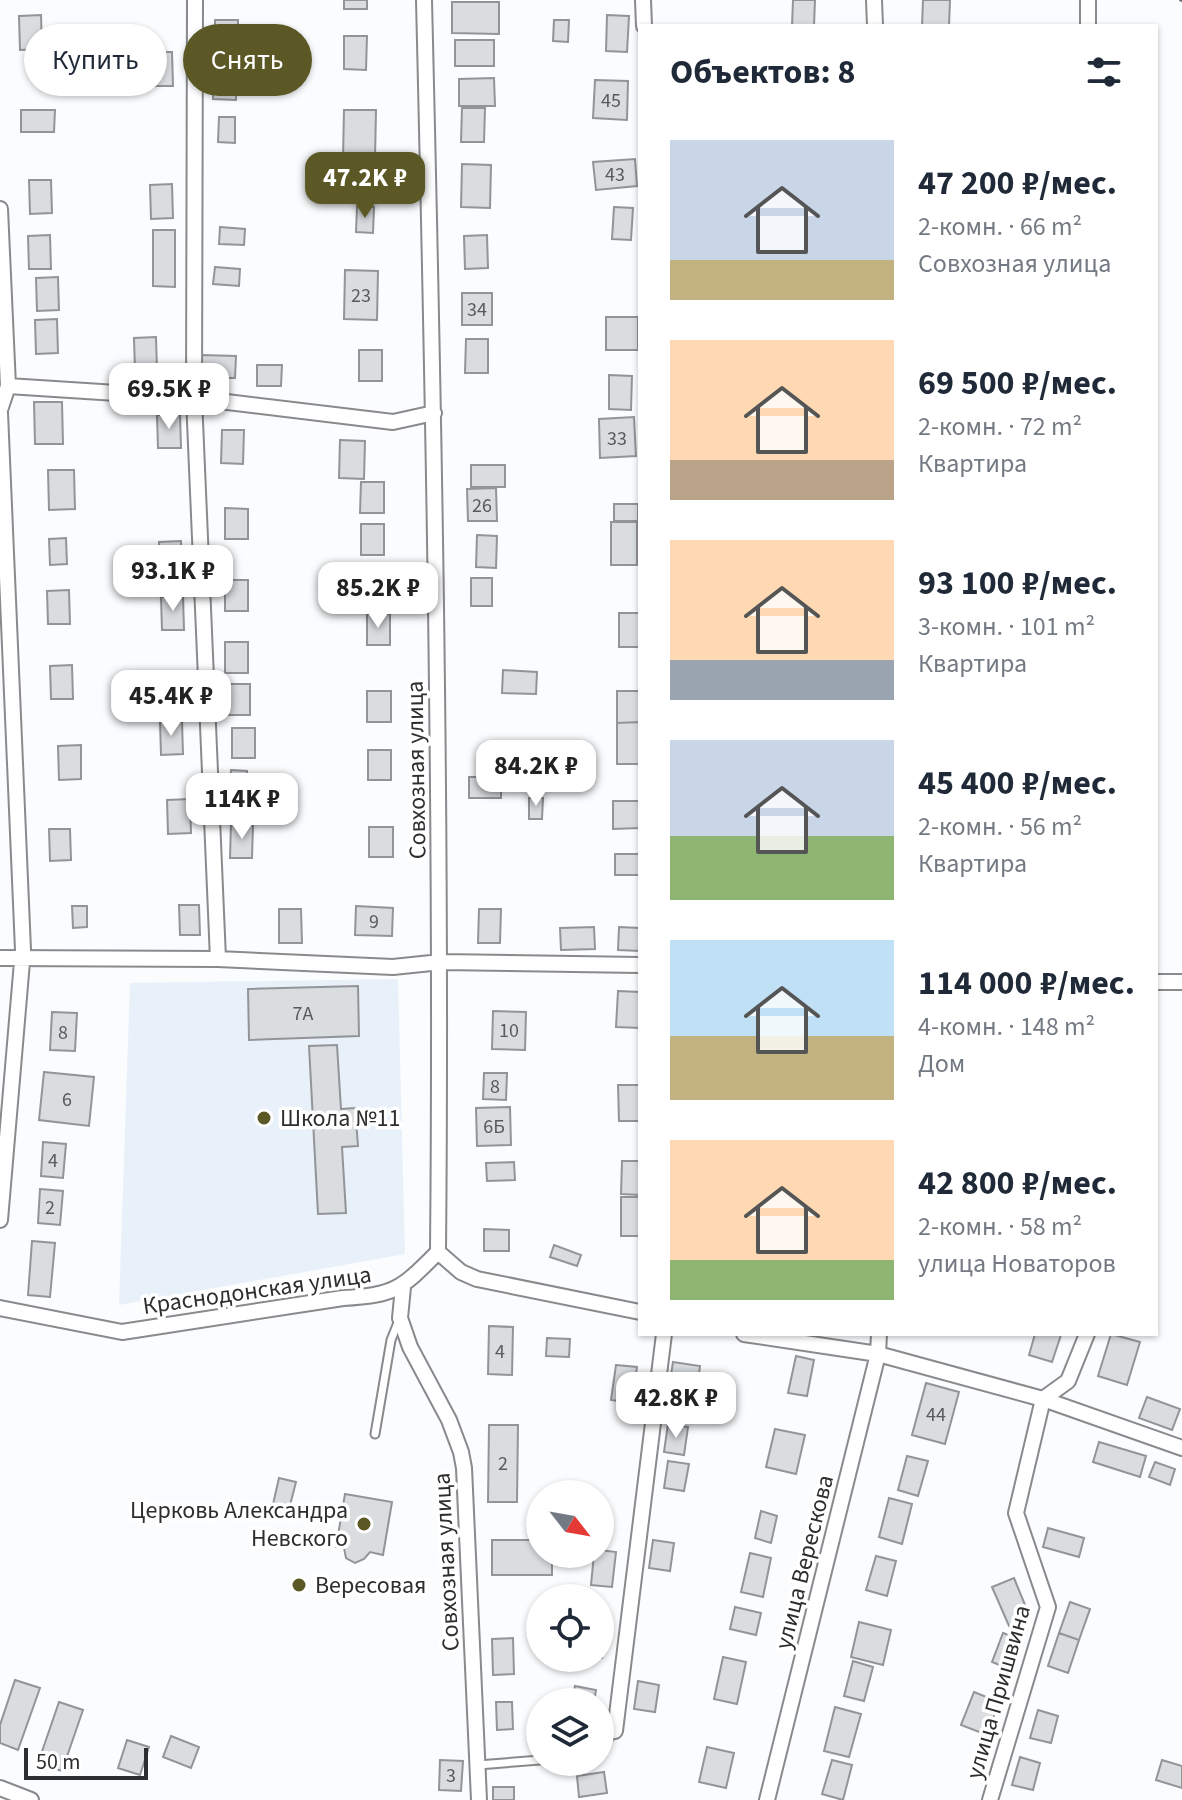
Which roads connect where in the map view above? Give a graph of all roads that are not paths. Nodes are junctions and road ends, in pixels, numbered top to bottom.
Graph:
1 (195, 0) edge
2 (424, 0) edge
3 (643, 0) edge
4 (874, 0) edge
5 (1088, 0) edge
6 (644, 24) edge
7 (875, 24) edge
8 (1088, 24) edge
9 (0, 209) edge
10 (8, 386) junction
11 (194, 398) junction
12 (0, 411) edge
13 (434, 413) junction
14 (0, 958) edge
15 (22, 958) junction
16 (218, 959) junction
17 (441, 962) junction
18 (638, 965) edge
19 (1158, 982) edge
20 (1182, 982) edge
21 (0, 1220) edge
22 (438, 1252) junction
23 (403, 1287) junction
24 (0, 1308) edge
25 (638, 1312) edge
26 (400, 1318) junction
27 (664, 1336) edge
28 (757, 1336) edge
29 (879, 1336) edge
30 (1086, 1336) edge
31 (878, 1354) junction
32 (1043, 1399) junction
33 (375, 1434) dead end
34 (1182, 1448) edge
35 (615, 1731) edge
36 (526, 1761) edge
37 (478, 1765) junction
38 (0, 1788) edge
39 (31, 1800) edge
40 (479, 1800) edge
41 (767, 1800) edge
42 (990, 1800) edge

1 - 11 street
2 - 13 street, Совхозная улица
3 - 6 street
4 - 7 street
5 - 8 street
9 - 10 street
10 - 11 street
10 - 12 street
11 - 13 street
11 - 16 street
12 - 15 street
13 - 17 street, Совхозная улица
14 - 15 street
15 - 16 street
15 - 21 street
16 - 17 street
17 - 18 street
17 - 22 street, Совхозная улица
19 - 20 street
22 - 23 street, Краснодонская улица
22 - 25 street
23 - 24 street, Краснодонская улица
23 - 26 street, Совхозная улица
26 - 33 lane
26 - 37 street, Совхозная улица
27 - 35 street
28 - 31 street
29 - 31 street, улица Верескова
30 - 32 street
31 - 32 street
31 - 41 street, улица Верескова
32 - 34 street
32 - 42 street, улица Пришвина
36 - 37 lane
37 - 40 street, Совхозная улица
38 - 39 street

